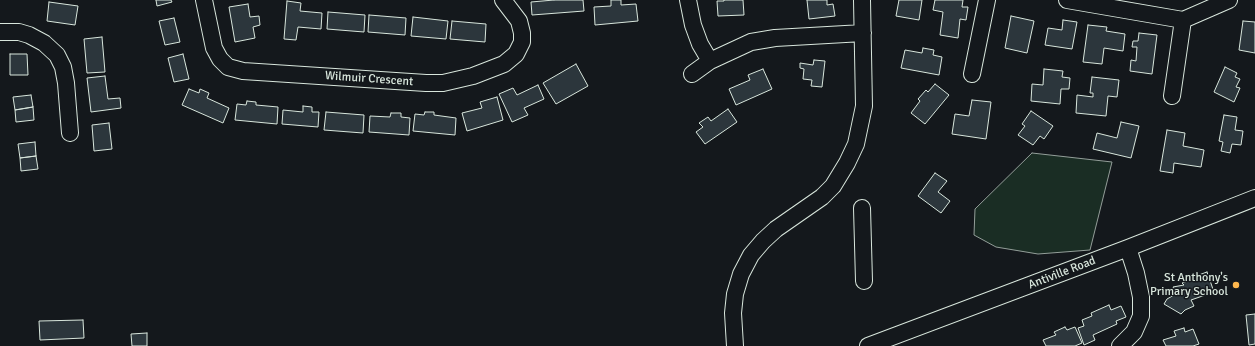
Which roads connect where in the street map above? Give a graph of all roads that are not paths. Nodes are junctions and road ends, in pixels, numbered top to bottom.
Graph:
1 (204, 0) edge
2 (503, 0) edge
3 (688, 0) edge
4 (862, 0) edge
5 (987, 0) edge
6 (1067, 0) edge
7 (1229, 0) edge
8 (1183, 20) junction
9 (0, 32) edge
10 (863, 33) junction
11 (710, 61) junction
12 (692, 74) dead end
13 (972, 74) dead end
14 (1172, 96) dead end
15 (70, 133) dead end
16 (1255, 198) edge
17 (862, 208) dead end
18 (1128, 248) junction
19 (864, 281) dead end
20 (735, 346) edge
21 (868, 346) edge
22 (1120, 346) edge

1 - 2 street, Wilmuir Crescent
3 - 11 street
4 - 10 street
5 - 13 street
6 - 8 street
7 - 8 street
8 - 14 street
9 - 15 street
10 - 11 street
10 - 20 street
11 - 12 street
16 - 18 street, Antiville Road
17 - 19 street
18 - 21 street, Antiville Road
18 - 22 street

